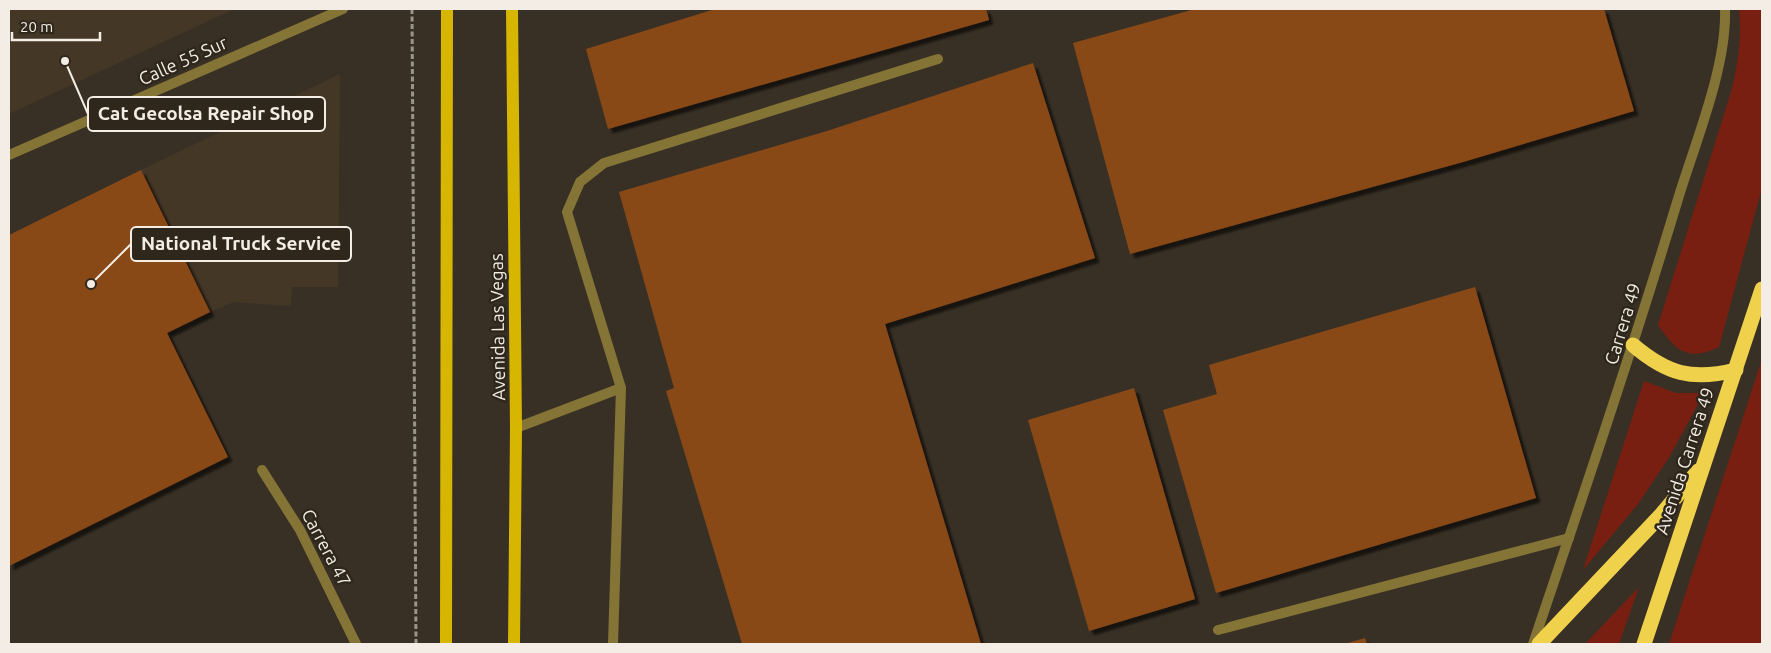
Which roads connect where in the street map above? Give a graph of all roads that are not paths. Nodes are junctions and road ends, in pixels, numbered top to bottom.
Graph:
1 (342, 9) edge
2 (448, 9) edge
3 (512, 9) edge
4 (1725, 9) edge
5 (938, 59) dead end
6 (9, 155) edge
7 (1762, 290) edge
8 (1633, 346) junction
9 (1736, 370) junction
10 (621, 388) junction
11 (516, 428) junction
12 (1704, 464) junction
13 (262, 470) dead end
14 (1569, 538) junction
15 (1218, 630) dead end
16 (356, 644) edge
17 (446, 644) edge
18 (514, 644) edge
19 (613, 644) edge
20 (1533, 644) edge
21 (1539, 644) edge
22 (1644, 644) edge

1 - 6 street, Calle 55 Sur
2 - 17 main road
3 - 11 main road, Avenida Las Vegas
4 - 8 street, Carrera 49
5 - 10 street
7 - 9 highway, Avenida Carrera 49
8 - 9 highway
8 - 14 street, Carrera 49
9 - 12 highway, Avenida Carrera 49
10 - 11 street
10 - 19 street
11 - 18 main road, Avenida Las Vegas
12 - 21 highway
12 - 22 highway, Avenida Carrera 49
13 - 16 street, Carrera 47
14 - 15 street
14 - 20 street, Carrera 49

